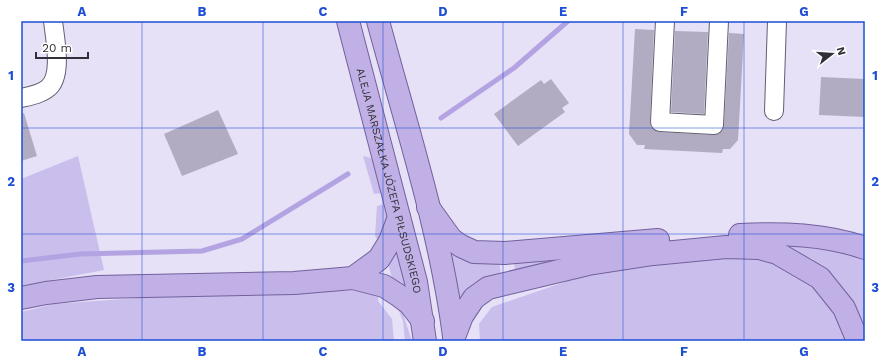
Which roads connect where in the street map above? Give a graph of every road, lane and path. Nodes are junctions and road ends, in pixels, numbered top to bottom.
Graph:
1 (53, 21) edge
2 (348, 21) edge
3 (378, 21) edge
4 (665, 21) edge
5 (719, 21) edge
6 (777, 21) edge
7 (21, 98) edge
8 (774, 111) dead end
9 (428, 207) junction
10 (399, 216) junction
11 (865, 248) edge
12 (353, 278) junction
13 (21, 298) edge
14 (424, 331) edge
15 (454, 339) edge
16 (858, 341) edge

1 - 7 street
2 - 10 main road, ALEJA MARSZAŁKA JÓZEFA PIŁSUDSKIEGO
3 - 9 main road
4 - 5 street
6 - 8 street
9 - 11 main road
9 - 15 main road
10 - 12 main road
10 - 14 main road, ALEJA MARSZAŁKA JÓZEFA PIŁSUDSKIEGO
12 - 13 main road
12 - 14 main road
15 - 16 main road

